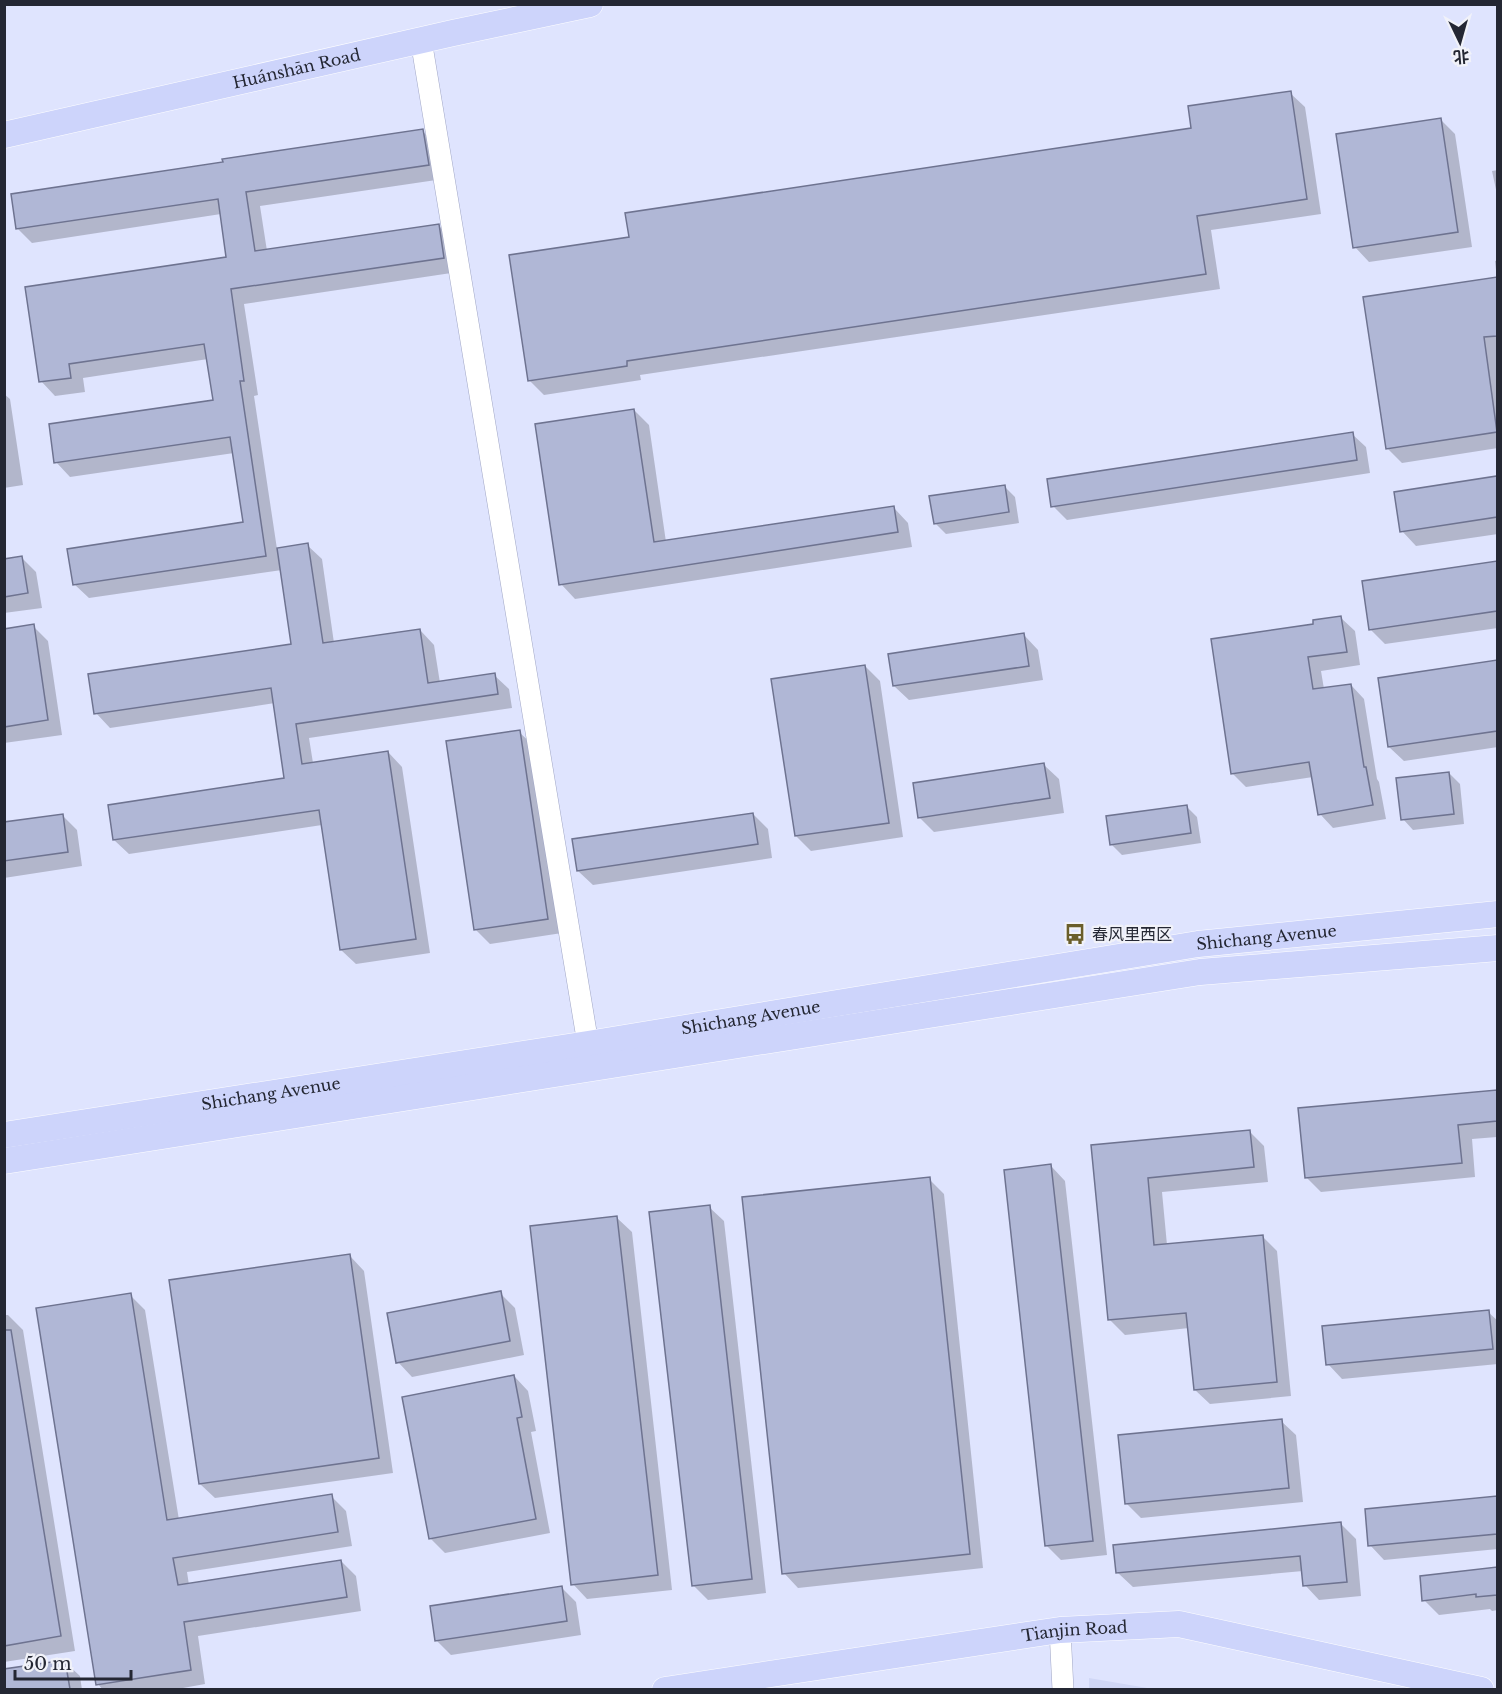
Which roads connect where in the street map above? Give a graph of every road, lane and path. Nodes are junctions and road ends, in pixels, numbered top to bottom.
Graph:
1 (590, 4) edge
2 (422, 40) junction
3 (4, 135) edge
4 (1497, 914) edge
5 (1497, 948) edge
6 (588, 1044) junction
7 (4, 1135) edge
8 (4, 1161) edge
9 (1060, 1630) junction
10 (665, 1689) edge
11 (1063, 1689) edge
12 (1481, 1689) edge

1 - 2 main road, Huánshān Road
2 - 3 main road, Huánshān Road
2 - 6 street
4 - 6 main road, Shichang Avenue
5 - 8 main road, Shichang Avenue
6 - 7 main road, Shichang Avenue
9 - 10 main road, Tianjin Road
9 - 11 street
9 - 12 main road, Tianjin Road

